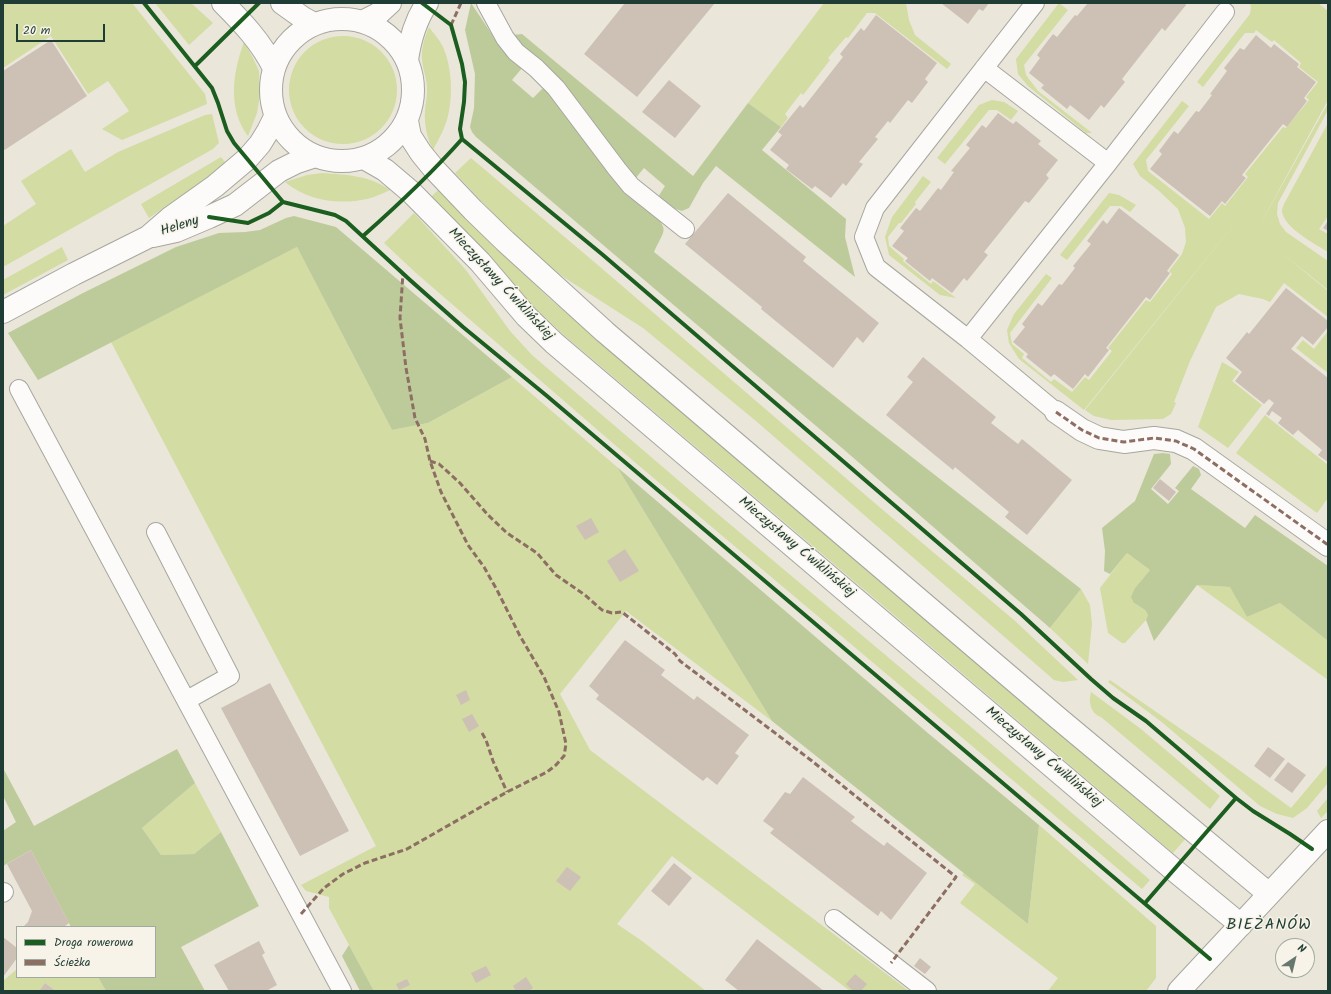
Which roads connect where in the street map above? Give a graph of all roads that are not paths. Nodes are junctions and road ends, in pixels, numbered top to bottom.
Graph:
1 (223, 3) edge
2 (282, 3) edge
3 (390, 3) edge
4 (426, 3) edge
5 (486, 3) edge
6 (1035, 3) edge
7 (1225, 12) dead end
8 (364, 22) junction
9 (314, 24) junction
10 (407, 60) junction
11 (274, 68) junction
12 (984, 68) junction
13 (275, 116) junction
14 (407, 121) junction
15 (315, 156) junction
16 (364, 158) junction
17 (1108, 163) junction
18 (685, 229) dead end
19 (148, 237) junction
20 (3, 312) edge
21 (968, 339) junction
22 (19, 389) dead end
23 (1056, 412) joint
24 (156, 532) dead end
25 (1328, 545) edge
26 (187, 700) junction
27 (1328, 832) edge
28 (1269, 894) junction
29 (834, 919) dead end
30 (1241, 925) junction
31 (342, 991) edge
32 (927, 991) edge
33 (1179, 991) edge

1 - 11 street
2 - 9 street
3 - 8 street
4 - 10 street
5 - 18 lane
6 - 12 lane
7 - 17 lane
8 - 9 street
8 - 10 street
9 - 11 street
10 - 14 street
11 - 13 street
12 - 17 lane
12 - 21 lane
13 - 15 street
13 - 19 street, Heleny
14 - 16 street
14 - 28 street
15 - 16 street
15 - 19 street, Heleny
16 - 30 street, Mieczysławy Ćwiklińskiej
17 - 21 lane
19 - 20 street, Heleny
21 - 23 lane
22 - 26 lane
23 - 25 street
24 - 26 lane
26 - 31 lane
27 - 28 street
28 - 30 street
29 - 32 lane
30 - 33 street

